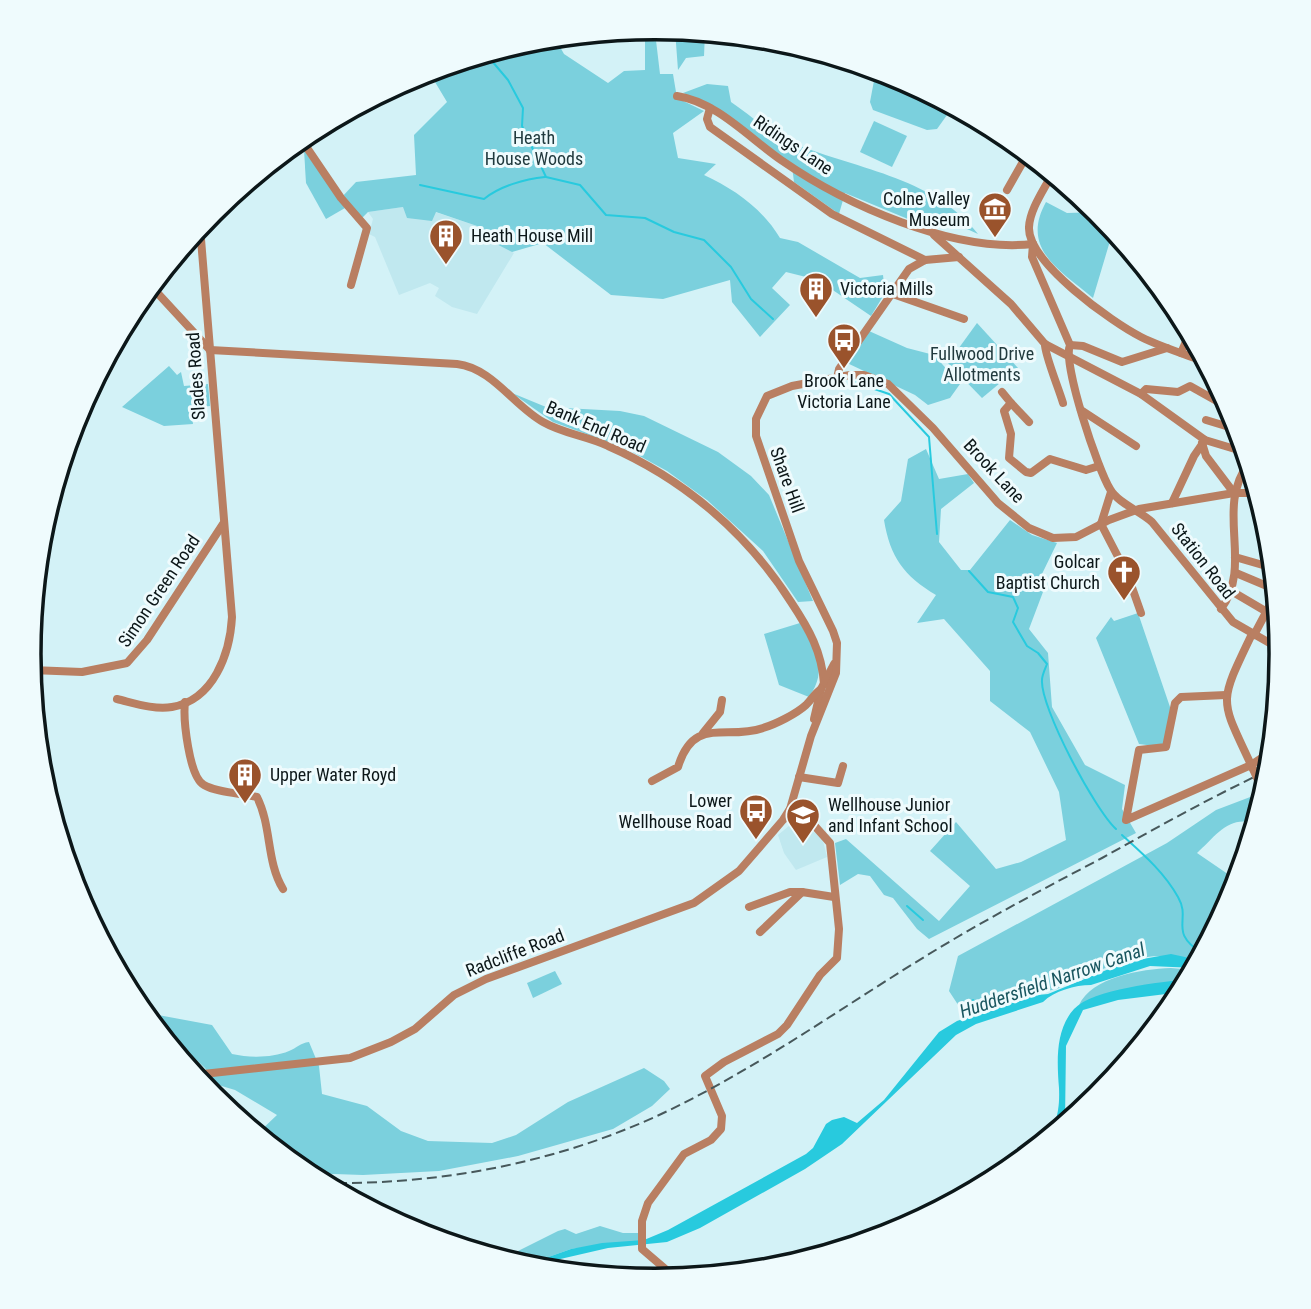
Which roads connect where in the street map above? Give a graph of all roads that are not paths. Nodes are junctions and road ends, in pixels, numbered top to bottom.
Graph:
1 (677, 96) dead end
2 (710, 108) junction
3 (308, 149) edge
4 (1023, 162) edge
5 (1048, 182) edge
6 (1007, 190) dead end
7 (932, 233) junction
8 (201, 241) edge
9 (1034, 244) junction
10 (960, 257) junction
11 (925, 260) junction
12 (351, 285) dead end
13 (890, 293) junction
14 (159, 294) edge
15 (964, 319) dead end
16 (1045, 344) junction
17 (1185, 344) edge
18 (1167, 348) junction
19 (1068, 349) junction
20 (210, 350) junction
21 (1181, 353) junction
22 (1192, 357) edge
23 (850, 375) joint
24 (837, 378) junction
25 (1002, 392) dead end
26 (1141, 394) junction
27 (1214, 399) edge
28 (1063, 402) dead end
29 (1011, 403) junction
30 (1081, 410) junction
31 (1206, 420) dead end
32 (1029, 422) dead end
33 (1226, 426) edge
34 (1204, 441) junction
35 (1136, 446) dead end
36 (1234, 449) edge
37 (1099, 466) junction
38 (1243, 476) edge
39 (1111, 492) junction
40 (1234, 493) junction
41 (1248, 493) edge
42 (1172, 503) junction
43 (1139, 509) junction
44 (223, 524) junction
45 (1101, 524) junction
46 (1235, 557) junction
47 (1263, 565) edge
48 (1236, 573) junction
49 (1265, 581) edge
50 (1233, 592) junction
51 (1221, 609) junction
52 (1267, 612) joint
53 (1141, 613) dead end
54 (1253, 634) junction
55 (1269, 643) edge
56 (837, 653) junction
57 (42, 670) edge
58 (822, 687) junction
59 (1226, 695) junction
60 (117, 699) dead end
61 (722, 700) dead end
62 (185, 702) junction
63 (701, 734) junction
64 (811, 736) junction
65 (1260, 761) edge
66 (843, 766) dead end
67 (1252, 767) junction
68 (799, 777) junction
69 (1257, 778) edge
70 (652, 780) dead end
71 (790, 809) junction
72 (283, 890) dead end
73 (802, 892) junction
74 (834, 897) junction
75 (749, 907) dead end
76 (760, 932) dead end
77 (207, 1074) edge
78 (664, 1269) edge

1 - 2 street, Ridings Lane
2 - 7 street, Ridings Lane
2 - 11 street
3 - 12 street
4 - 6 street
5 - 9 street
7 - 9 street
7 - 10 street
8 - 20 street, Slades Road
9 - 18 street
9 - 19 street
10 - 11 street
10 - 16 street
11 - 13 street
13 - 15 street
13 - 24 street
14 - 20 street
16 - 19 street
16 - 28 street
17 - 21 street
18 - 19 street
18 - 21 street
19 - 26 street
19 - 30 street
20 - 44 street, Slades Road
20 - 58 street, Bank End Road
21 - 22 street
23 - 24 street, Share Hill
23 - 45 street, Brook Lane
24 - 56 street, Share Hill
25 - 29 street
26 - 27 street
26 - 34 street
29 - 32 street
29 - 37 street
30 - 35 street
30 - 37 street
31 - 33 street
34 - 36 street
34 - 40 street
34 - 42 street
37 - 39 street
38 - 40 street
39 - 43 street, Station Road
39 - 45 street
40 - 41 street, Brook Lane
40 - 42 street, Brook Lane
40 - 46 street
42 - 43 street, Brook Lane
43 - 45 street, Brook Lane
43 - 51 street, Station Road
44 - 57 street, Simon Green Road
44 - 62 street, Slades Road
45 - 53 street
46 - 47 street
46 - 48 street
48 - 49 street
48 - 50 street
50 - 51 street
50 - 52 street
51 - 54 street, Station Road
52 - 54 street
54 - 55 street, Station Road
54 - 59 street
56 - 58 street
56 - 64 street
58 - 63 street
58 - 64 street
59 - 67 street
59 - 67 street
60 - 62 street
61 - 63 street
62 - 72 street
63 - 70 street
64 - 68 street
65 - 67 street
66 - 68 street
67 - 69 street, bridge
68 - 71 street
71 - 74 street
71 - 77 street, Radcliffe Road
73 - 74 street
73 - 75 street
73 - 76 street
74 - 78 street

